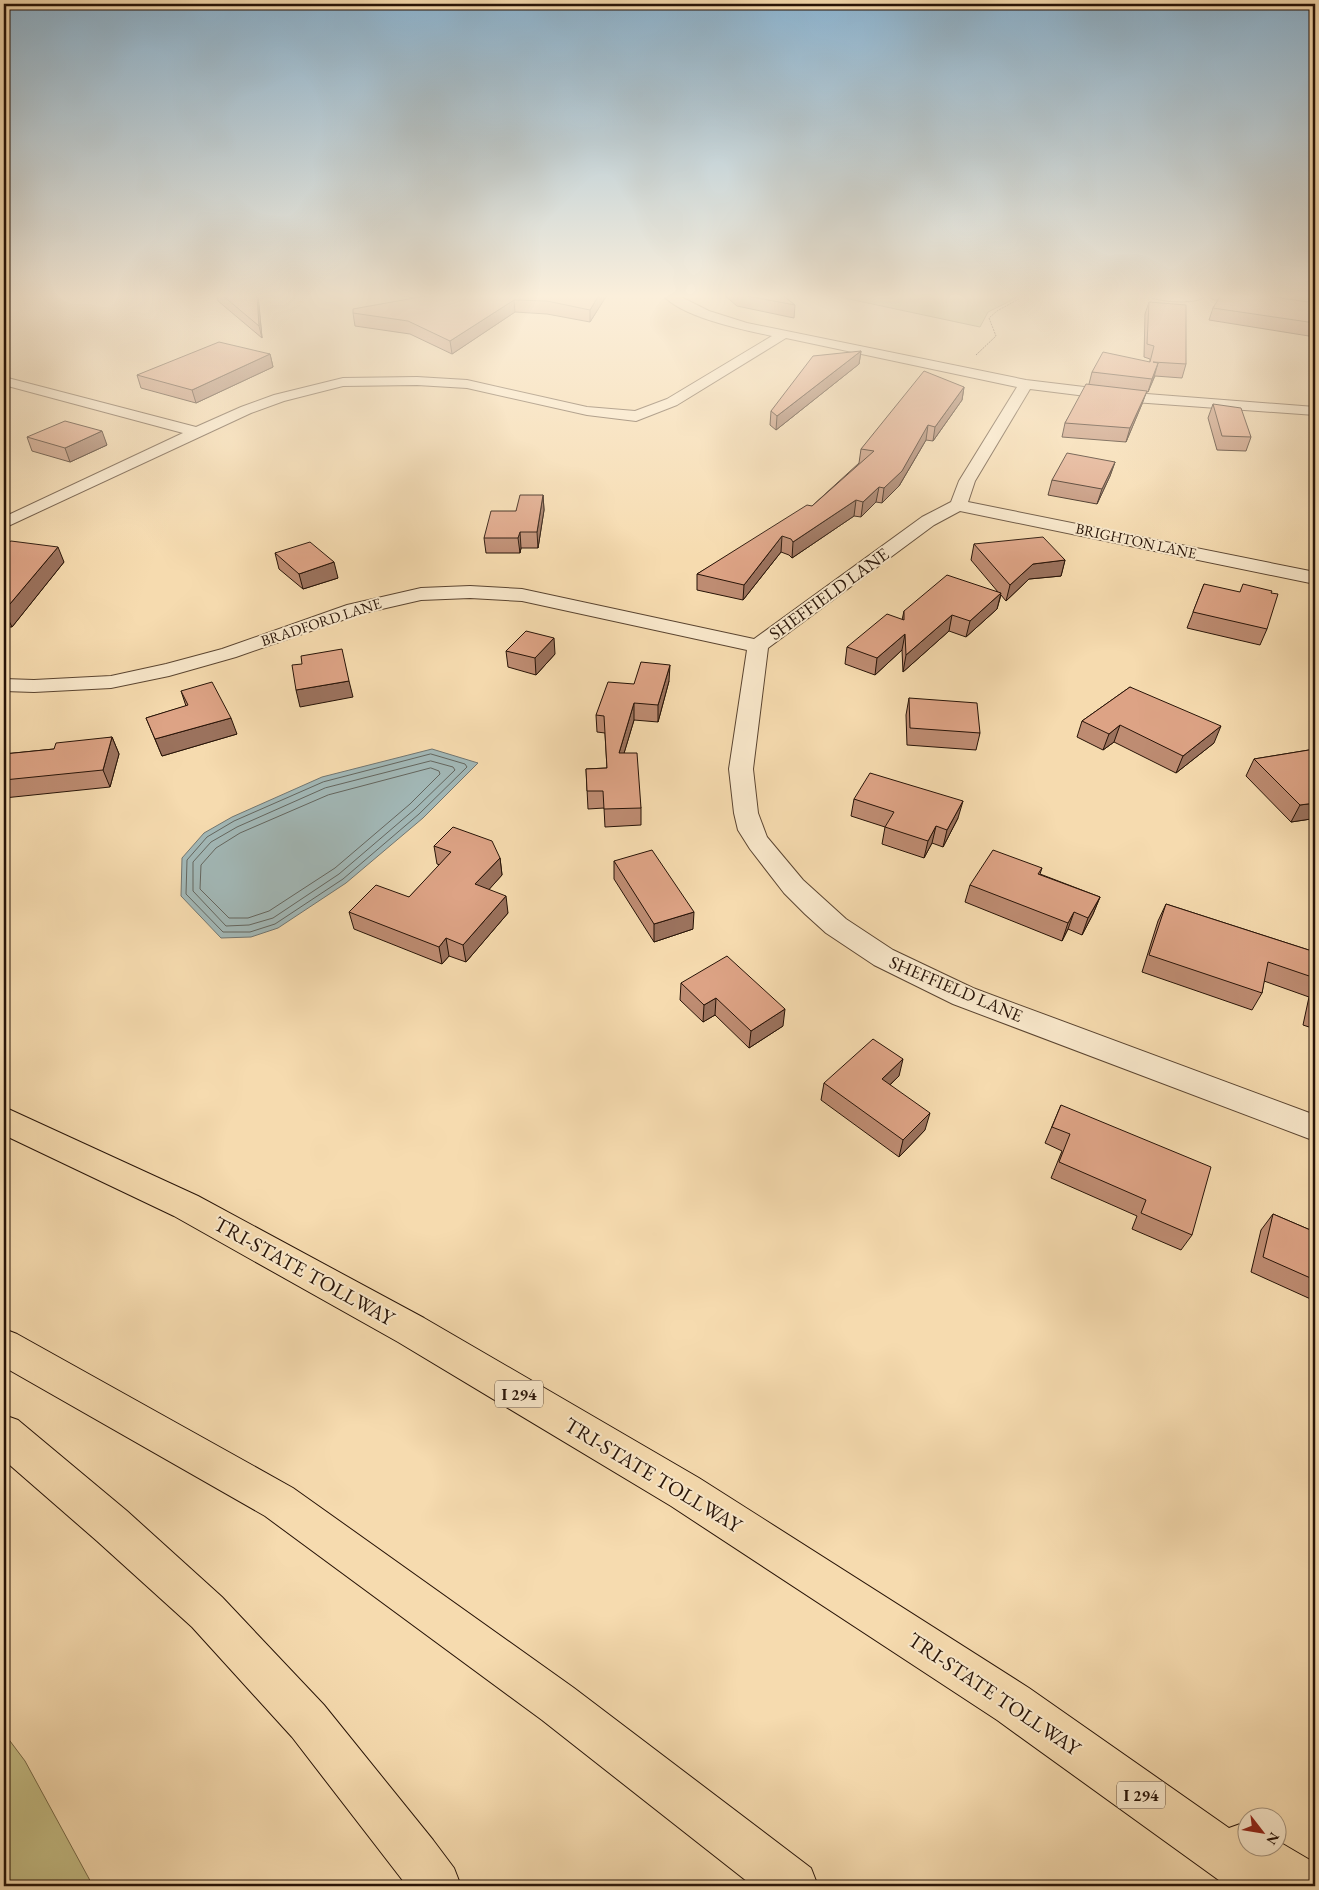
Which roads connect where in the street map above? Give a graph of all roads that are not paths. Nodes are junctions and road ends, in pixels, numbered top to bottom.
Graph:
1 (16, 383) edge
2 (339, 383) edge
3 (459, 383) edge
4 (703, 383) edge
5 (1022, 383) edge
6 (1026, 384) junction
7 (1315, 412) edge
8 (196, 432) junction
9 (958, 505) junction
10 (4, 523) edge
11 (1315, 578) edge
12 (758, 646) junction
13 (4, 684) edge
14 (4, 1120) edge
15 (1315, 1128) edge
16 (4, 1346) edge
17 (4, 1434) edge
18 (1013, 1704) junction
19 (436, 1886) edge
20 (793, 1886) edge
21 (1269, 1886) edge
22 (1306, 1886) edge

1 - 8 street
2 - 8 street
3 - 4 street
5 - 6 street
6 - 7 street
6 - 9 street
8 - 10 street
9 - 11 street, BRIGHTON LANE
9 - 12 street, SHEFFIELD LANE
12 - 13 street, BRADFORD LANE
12 - 15 street, SHEFFIELD LANE
14 - 18 highway, TRI-STATE TOLLWAY / I 294
16 - 20 highway
17 - 19 highway
18 - 21 highway, TRI-STATE TOLLWAY / I 294
18 - 22 highway

